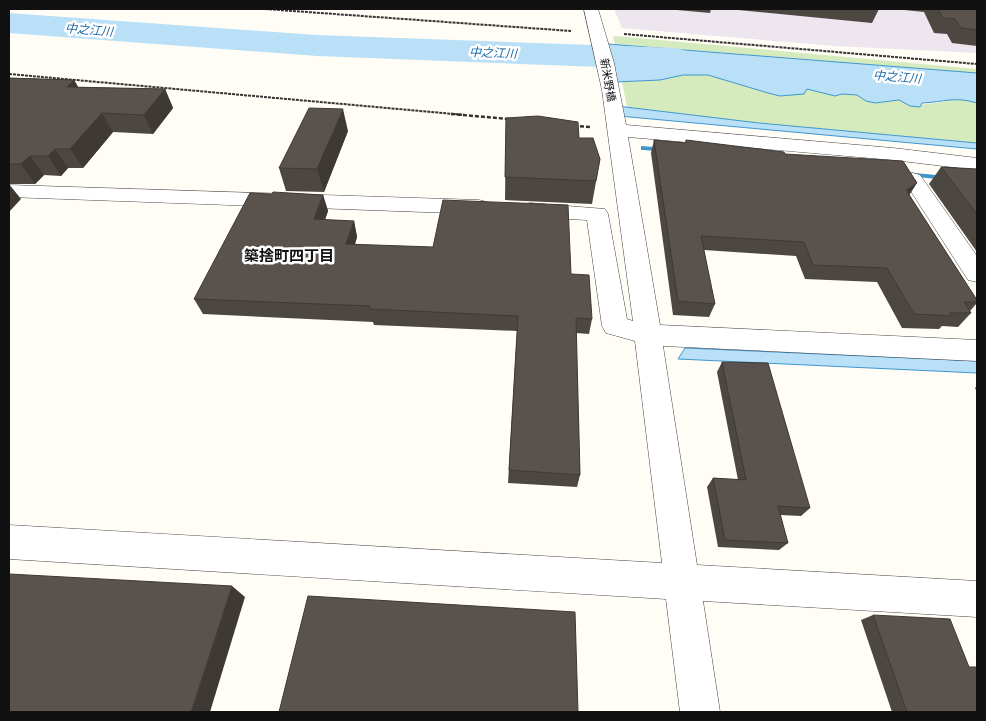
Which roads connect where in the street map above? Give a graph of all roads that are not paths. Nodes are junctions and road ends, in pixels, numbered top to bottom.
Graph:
1 (591, 9) edge
2 (616, 127) junction
3 (977, 164) edge
4 (913, 179) edge
5 (9, 190) edge
6 (977, 274) edge
7 (649, 335) junction
8 (977, 350) edge
9 (9, 542) edge
10 (682, 583) junction
11 (977, 599) edge
12 (700, 712) edge

1 - 2 street, 新米野橋
2 - 3 street
2 - 7 street, 新米野橋
4 - 6 street
5 - 7 street
7 - 8 street
7 - 10 street, 新米野橋
9 - 10 street
10 - 11 street
10 - 12 street, 新米野橋

